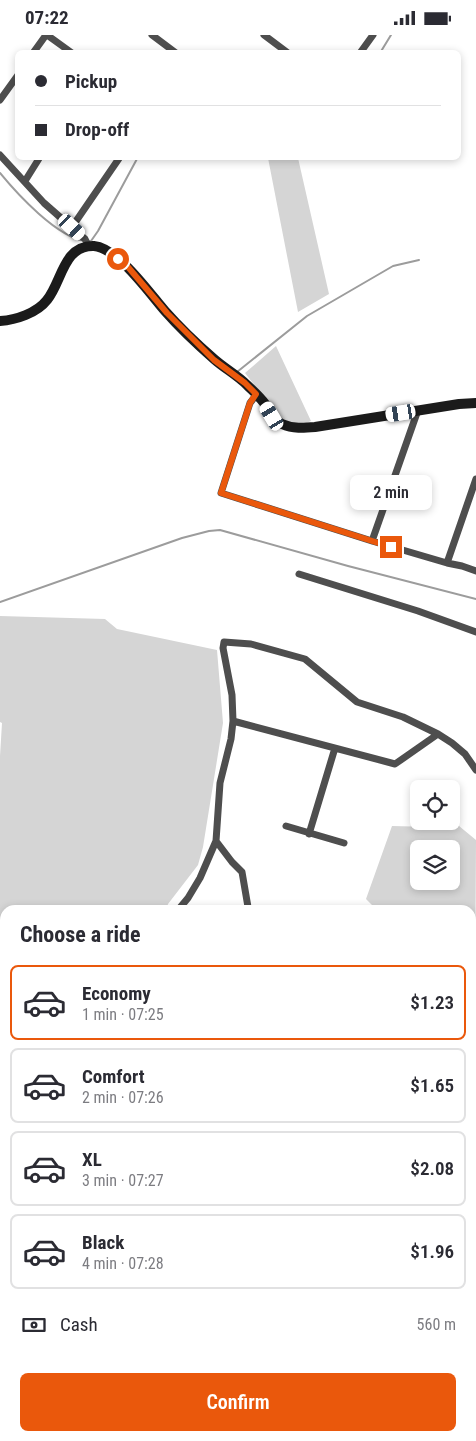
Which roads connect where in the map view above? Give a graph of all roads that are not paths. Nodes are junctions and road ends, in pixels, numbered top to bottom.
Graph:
1 (47, 35) edge
2 (152, 35) edge
3 (264, 35) edge
4 (372, 35) edge
5 (35, 50) edge
6 (68, 50) edge
7 (172, 50) edge
8 (284, 50) edge
9 (362, 50) edge
10 (15, 79) edge
11 (0, 99) edge
12 (0, 155) edge
13 (38, 160) edge
14 (118, 160) edge
15 (25, 181) junction
16 (72, 227) junction
17 (87, 243) junction
18 (0, 321) edge
19 (256, 394) junction
20 (476, 403) edge
21 (418, 410) junction
22 (476, 479) edge
23 (372, 541) junction
24 (448, 563) junction
25 (476, 571) edge
26 (299, 574) dead end
27 (476, 632) edge
28 (233, 721) junction
29 (438, 734) junction
30 (335, 748) junction
31 (476, 770) edge
32 (286, 826) dead end
33 (309, 833) junction
34 (216, 841) junction
35 (344, 843) dead end
36 (182, 905) edge
37 (248, 905) edge

1 - 5 street
1 - 6 street
2 - 7 street
3 - 8 street
4 - 9 street
10 - 11 street
12 - 15 street
13 - 15 street
14 - 16 street
15 - 16 street
16 - 17 street
17 - 18 street
17 - 19 street
19 - 21 street
19 - 23 street
20 - 21 street
21 - 23 street
22 - 24 street
23 - 24 street
24 - 25 street
26 - 27 street
28 - 29 street
28 - 30 street
28 - 34 street
29 - 30 street
29 - 31 street
30 - 33 street
32 - 33 street
33 - 35 street
34 - 36 street
34 - 37 street

